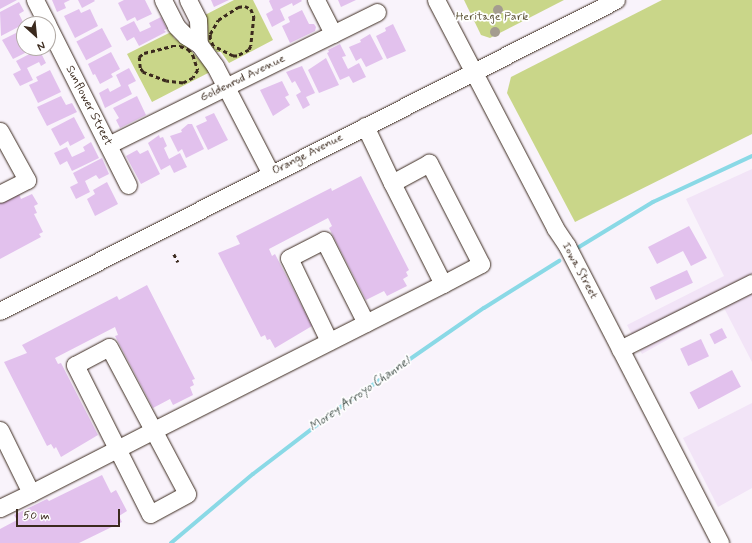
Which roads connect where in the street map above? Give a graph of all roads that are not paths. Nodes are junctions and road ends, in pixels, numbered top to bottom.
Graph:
1 (35, 0) edge
2 (163, 0) edge
3 (188, 0) edge
4 (316, 0) edge
5 (436, 0) edge
6 (616, 0) edge
7 (377, 12) dead end
8 (43, 16) edge
9 (334, 34) junction
10 (56, 43) edge
11 (199, 44) junction
12 (473, 72) junction
13 (226, 87) junction
14 (365, 126) junction
15 (0, 131) edge
16 (108, 145) junction
17 (271, 174) junction
18 (392, 183) junction
19 (128, 185) dead end
20 (0, 194) edge
21 (752, 283) edge
22 (444, 284) junction
23 (0, 311) edge
24 (366, 323) junction
25 (329, 341) junction
26 (620, 349) junction
27 (0, 430) edge
28 (152, 431) junction
29 (117, 449) junction
30 (31, 493) junction
31 (0, 508) edge
32 (720, 543) edge

1 - 8 street, Sunflower Street
2 - 11 street
3 - 11 street
4 - 9 street
5 - 12 street, Iowa Street
6 - 12 street, Orange Avenue
7 - 9 street, Goldenrod Avenue
9 - 13 street, Goldenrod Avenue
10 - 16 street, Sunflower Street
11 - 13 street
12 - 14 street, Orange Avenue
12 - 26 street, Iowa Street
13 - 16 street, Goldenrod Avenue
13 - 17 street
14 - 17 street, Orange Avenue
14 - 18 street
15 - 20 street
16 - 19 street, Sunflower Street
17 - 23 street, Orange Avenue
18 - 22 street
18 - 22 street
21 - 26 street
22 - 24 street
24 - 25 street
24 - 25 street
25 - 28 street
26 - 32 street, Iowa Street
27 - 30 street
28 - 29 street
28 - 29 street
28 - 29 street
29 - 30 street
30 - 31 street

